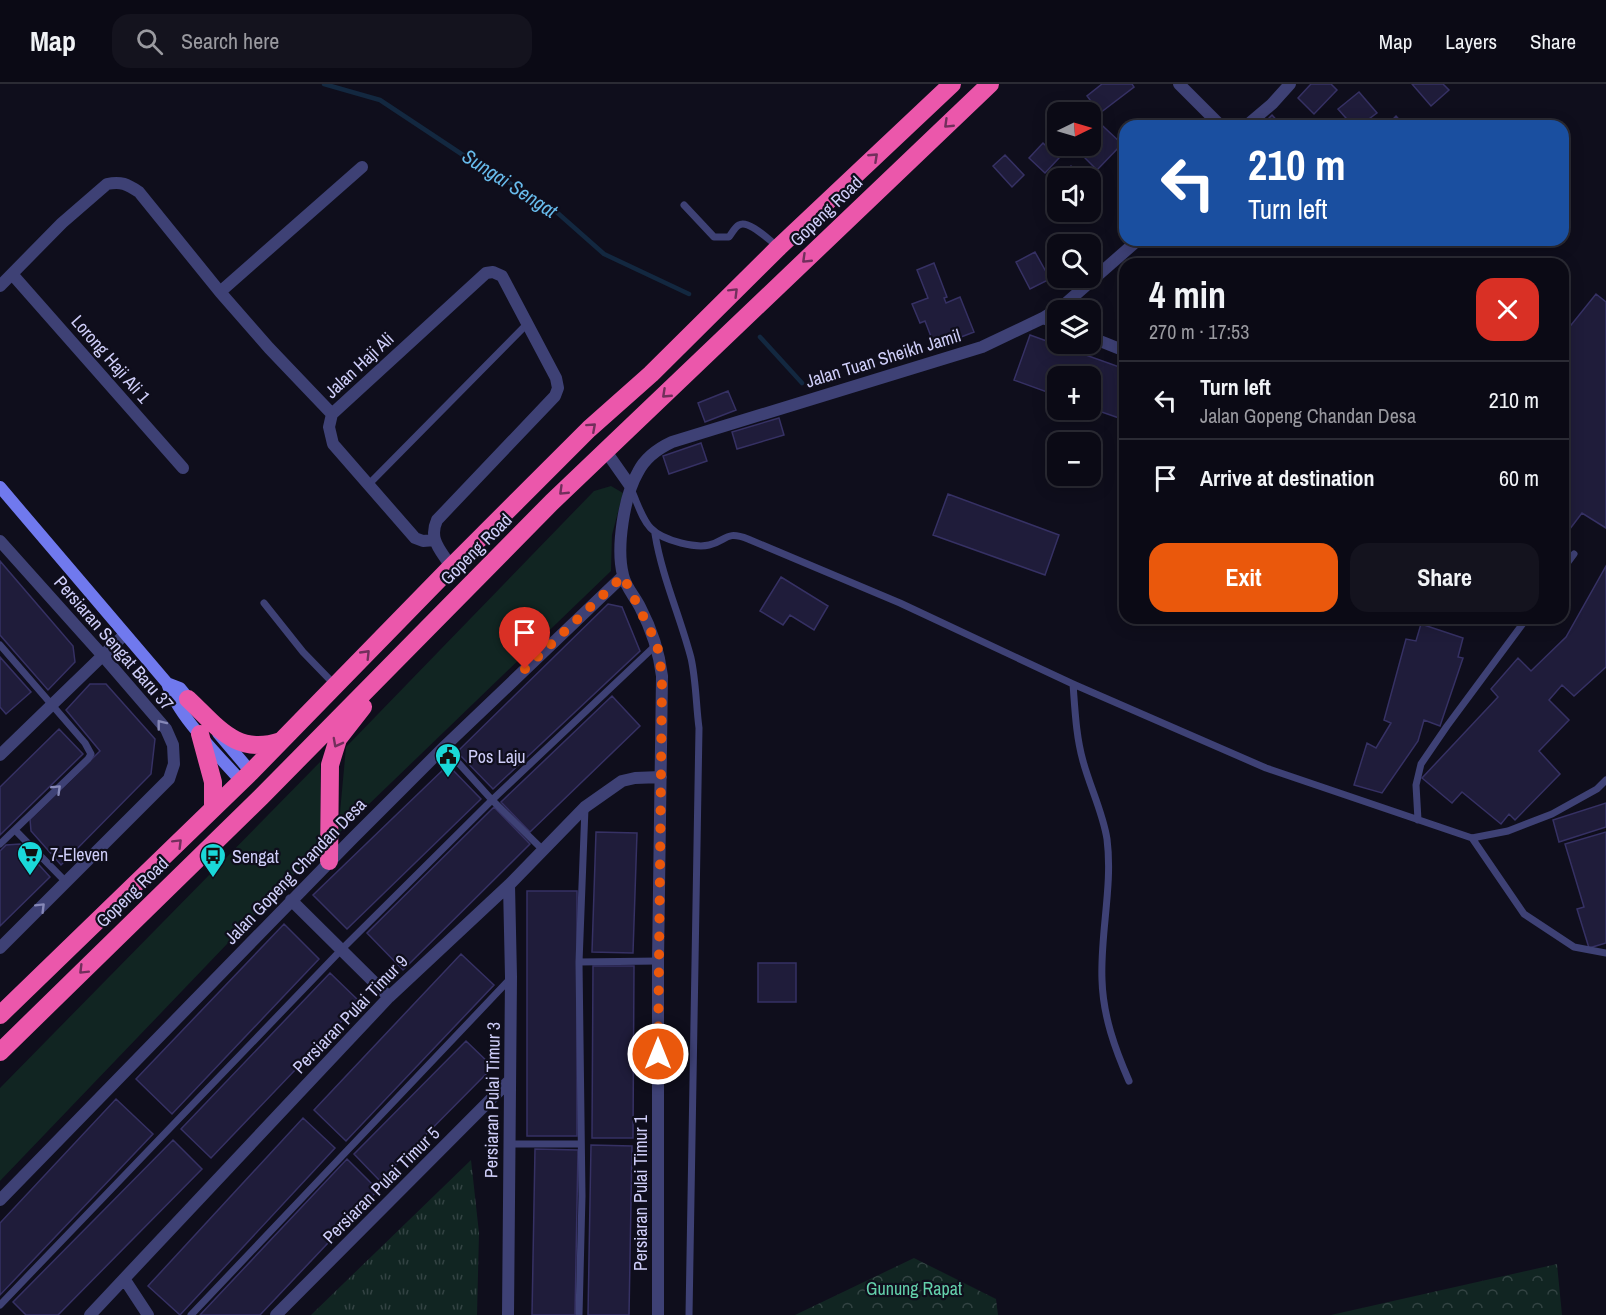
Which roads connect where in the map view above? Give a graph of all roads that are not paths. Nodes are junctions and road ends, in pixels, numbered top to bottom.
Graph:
1 (952, 84) edge
2 (990, 84) edge
3 (1179, 84) edge
4 (1290, 84) edge
5 (1215, 120) edge
6 (1253, 120) edge
7 (362, 167) dead end
8 (684, 205) dead end
9 (1131, 246) edge
10 (779, 248) junction
11 (12, 274) junction
12 (0, 286) edge
13 (220, 292) junction
14 (1043, 318) junction
15 (1047, 320) edge
16 (528, 323) junction
17 (1101, 341) edge
18 (1119, 349) edge
19 (651, 374) junction
20 (332, 414) junction
21 (605, 450) junction
22 (183, 468) dead end
23 (369, 484) junction
24 (0, 487) edge
25 (630, 487) junction
26 (526, 491) junction
27 (655, 534) junction
28 (435, 540) junction
29 (0, 542) edge
30 (1574, 554) dead end
31 (1569, 561) edge
32 (451, 567) junction
33 (623, 576) junction
34 (264, 603) dead end
35 (1523, 624) edge
36 (125, 634) junction
37 (657, 644) junction
38 (0, 645) edge
39 (103, 656) junction
40 (379, 677) junction
41 (167, 683) junction
42 (1073, 684) junction
43 (336, 686) junction
44 (188, 699) junction
45 (52, 704) junction
46 (200, 734) junction
47 (281, 741) junction
48 (444, 747) junction
49 (1, 750) edge
50 (661, 777) junction
51 (248, 779) junction
52 (1606, 780) edge
53 (492, 800) junction
54 (585, 807) junction
55 (213, 808) junction
56 (1418, 819) junction
57 (15, 830) junction
58 (1472, 838) junction
59 (0, 844) edge
60 (543, 850) junction
61 (329, 861) junction
62 (66, 882) junction
63 (509, 885) junction
64 (291, 900) junction
65 (110, 943) junction
66 (0, 948) edge
67 (342, 949) junction
68 (1606, 953) edge
69 (658, 961) junction
70 (579, 962) junction
71 (511, 977) junction
72 (389, 997) junction
73 (0, 1015) edge
74 (0, 1052) edge
75 (510, 1080) junction
76 (1129, 1081) dead end
77 (509, 1144) junction
78 (581, 1144) junction
79 (0, 1200) edge
80 (125, 1280) junction
81 (0, 1305) edge
82 (90, 1315) edge
83 (148, 1315) edge
84 (191, 1315) edge
85 (276, 1315) edge
86 (508, 1315) edge
87 (579, 1315) edge
88 (658, 1315) edge
89 (689, 1315) edge

10 -> 1 highway, Gopeng Road
2 -> 21 highway, Gopeng Road
3 - 5 street
4 - 6 street
7 - 13 street
8 - 10 lane
9 - 14 street, Jalan Tuan Sheikh Jamil
19 -> 10 highway, Gopeng Road
11 - 12 street, Jalan Haji Ali
11 - 13 street, Jalan Haji Ali
11 - 22 street, Lorong Haji Ali 1
13 - 20 street, Jalan Haji Ali
14 - 15 street
14 - 25 street, Jalan Tuan Sheikh Jamil
16 - 20 street, Jalan Haji Ali
16 - 23 lane
16 - 28 street, Jalan Haji Ali
17 - 18 street
19 - 21 highway
26 -> 19 highway, Gopeng Road
20 - 23 street
21 - 25 street
21 - 26 highway
21 -> 40 highway, Gopeng Road
23 - 28 street
24 - 36 street
25 - 27 lane
25 - 33 street, Jalan Tuan Sheikh Jamil
26 - 32 highway, Gopeng Road
27 - 42 lane
27 - 89 lane
28 - 32 street
29 - 39 street, Persiaran Sengat Baru 37
30 - 31 lane
43 -> 32 highway, Gopeng Road
33 - 37 street, Persiaran Pulai Timur 1
33 - 48 street, Jalan Gopeng Chandan Desa
34 - 43 lane
35 - 56 lane
36 - 39 street
36 - 41 street
37 - 50 street, Persiaran Pulai Timur 1
37 - 53 lane
38 - 45 lane
39 - 45 street
62 -> 39 street, Persiaran Sengat Baru 37
40 - 51 highway
40 -> 61 highway
40 - 65 highway, Gopeng Road
41 - 44 street
41 - 46 street
42 - 56 lane
42 - 76 lane
43 - 47 highway, Gopeng Road
44 - 47 highway
44 - 51 street
45 - 49 street
57 -> 45 lane
46 - 51 street
46 - 55 highway
47 - 51 highway, Gopeng Road
48 - 53 lane
48 - 61 street, Jalan Gopeng Chandan Desa
50 - 54 street, Persiaran Pulai Timur 9
50 - 69 street, Persiaran Pulai Timur 1
51 - 55 highway, Gopeng Road
51 - 65 highway
52 - 58 lane
53 - 60 lane
53 - 67 lane
54 - 60 street, Persiaran Pulai Timur 9
54 - 70 lane
73 -> 55 highway, Gopeng Road
56 - 58 lane
57 - 59 lane
57 - 62 lane
58 - 68 lane
60 - 63 street, Persiaran Pulai Timur 9
61 - 64 street, Jalan Gopeng Chandan Desa
66 -> 62 street
63 - 71 street, Persiaran Pulai Timur 3
63 - 72 street, Persiaran Pulai Timur 9
64 - 67 street
64 - 79 street, Jalan Gopeng Chandan Desa
65 -> 74 highway, Gopeng Road
67 - 72 street
67 - 81 lane
69 - 70 lane
69 - 88 street, Persiaran Pulai Timur 1
70 - 78 lane
71 - 75 street, Persiaran Pulai Timur 3
71 - 84 lane
72 - 80 street, Persiaran Pulai Timur 9
75 - 77 street, Persiaran Pulai Timur 3
75 - 85 street, Persiaran Pulai Timur 5
77 - 78 lane
77 - 86 street, Persiaran Pulai Timur 3
78 - 87 lane
80 - 82 street, Persiaran Pulai Timur 9
80 - 83 street

